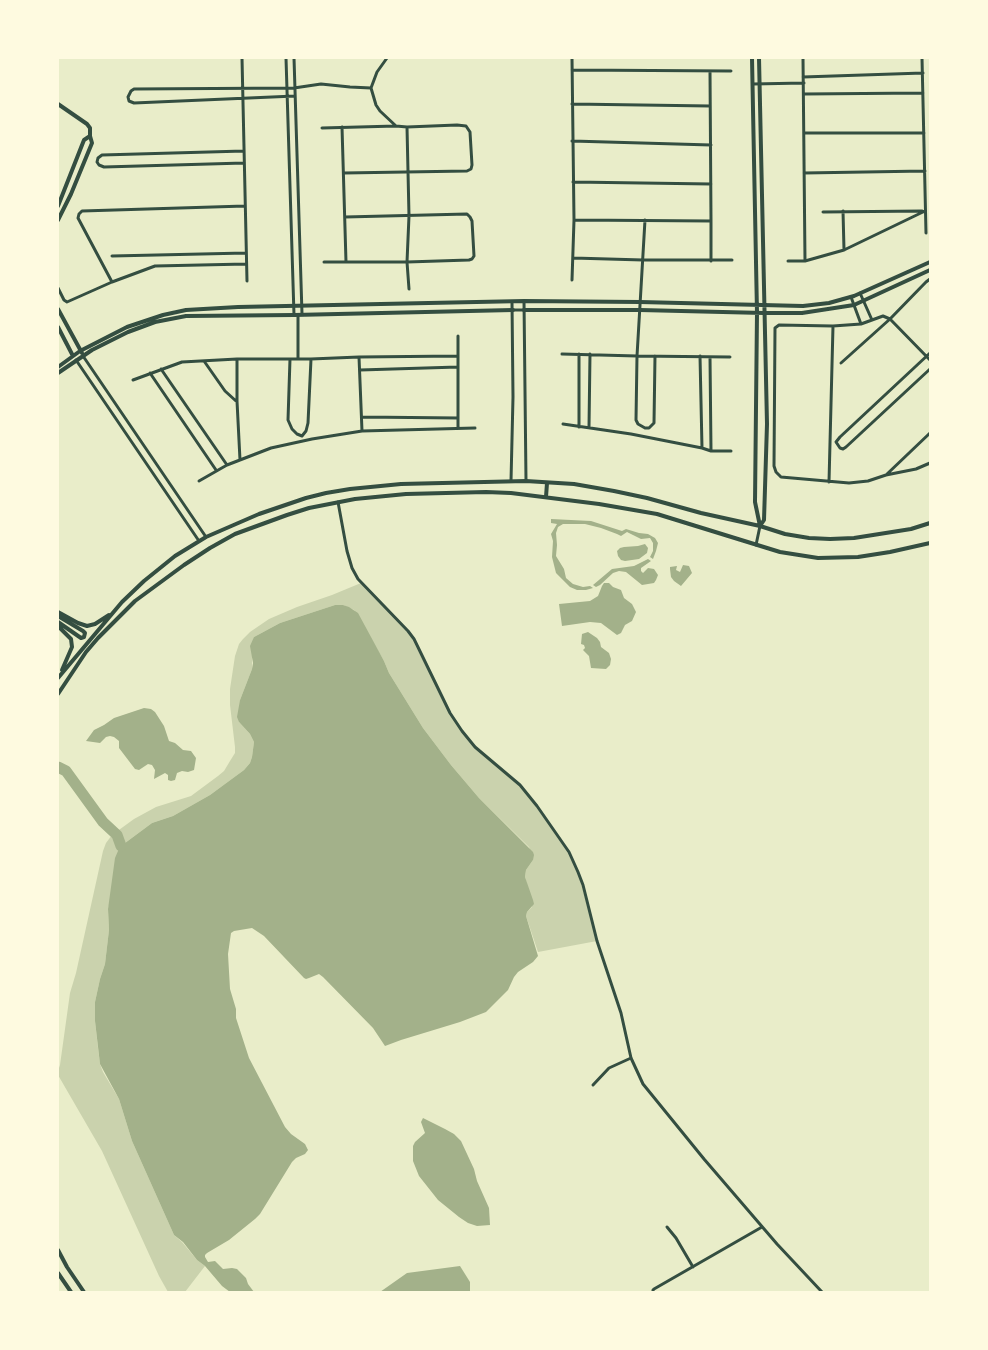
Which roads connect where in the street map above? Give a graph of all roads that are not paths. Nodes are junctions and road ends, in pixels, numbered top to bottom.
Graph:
1 (242, 58) edge
2 (286, 58) edge
3 (294, 58) edge
4 (387, 58) edge
5 (572, 58) edge
6 (752, 58) edge
7 (759, 58) edge
8 (803, 58) edge
9 (922, 58) edge
10 (572, 70) junction
11 (710, 71) junction
12 (730, 71) dead end
13 (923, 73) junction
14 (804, 77) junction
15 (760, 83) junction
16 (804, 83) junction
17 (753, 84) junction
18 (286, 88) junction
19 (294, 88) junction
20 (371, 88) junction
21 (243, 89) junction
22 (923, 93) junction
23 (804, 94) junction
24 (286, 96) junction
25 (295, 96) junction
26 (242, 98) junction
27 (58, 104) edge
28 (572, 104) junction
29 (710, 106) junction
30 (396, 126) junction
31 (407, 127) junction
32 (322, 128) dead end
33 (342, 128) junction
34 (804, 133) junction
35 (924, 133) junction
36 (90, 136) junction
37 (572, 141) junction
38 (711, 145) junction
39 (244, 151) junction
40 (244, 163) junction
41 (924, 171) junction
42 (407, 172) junction
43 (344, 173) junction
44 (804, 173) junction
45 (573, 182) junction
46 (711, 184) junction
47 (755, 188) junction
48 (762, 188) junction
49 (58, 206) edge
50 (245, 206) junction
51 (843, 211) junction
52 (925, 211) junction
53 (823, 212) dead end
54 (409, 216) junction
55 (345, 217) junction
56 (58, 220) edge
57 (574, 220) junction
58 (645, 220) junction
59 (711, 221) junction
60 (926, 233) dead end
61 (844, 250) junction
62 (246, 253) junction
63 (112, 256) dead end
64 (573, 258) junction
65 (643, 260) junction
66 (732, 260) dead end
67 (710, 261) junction
68 (788, 261) dead end
69 (805, 261) junction
70 (324, 262) dead end
71 (346, 262) junction
72 (407, 262) junction
73 (930, 262) edge
74 (246, 264) junction
75 (930, 270) edge
76 (292, 276) junction
77 (300, 276) junction
78 (247, 280) dead end
79 (572, 280) dead end
80 (930, 280) edge
81 (112, 282) junction
82 (58, 288) edge
83 (409, 289) dead end
84 (860, 293) junction
85 (851, 297) junction
86 (524, 301) junction
87 (864, 301) junction
88 (512, 302) junction
89 (640, 302) junction
90 (757, 305) junction
91 (854, 305) junction
92 (293, 306) junction
93 (301, 306) junction
94 (764, 306) junction
95 (58, 309) edge
96 (513, 310) junction
97 (524, 310) junction
98 (640, 310) junction
99 (757, 313) junction
100 (764, 313) junction
101 (298, 315) junction
102 (890, 319) junction
103 (872, 320) junction
104 (861, 324) junction
105 (833, 326) junction
106 (58, 327) edge
107 (458, 336) dead end
108 (80, 351) junction
109 (930, 353) edge
110 (562, 354) dead end
111 (579, 354) junction
112 (590, 354) junction
113 (83, 356) junction
114 (458, 356) junction
115 (637, 356) junction
116 (655, 356) junction
117 (700, 356) junction
118 (710, 356) junction
119 (927, 356) junction
120 (359, 357) junction
121 (730, 357) dead end
122 (74, 358) junction
123 (237, 359) junction
124 (290, 359) junction
125 (298, 359) junction
126 (311, 359) junction
127 (204, 360) junction
128 (930, 360) edge
129 (841, 363) dead end
130 (65, 364) junction
131 (58, 367) edge
132 (458, 367) junction
133 (161, 369) junction
134 (930, 369) edge
135 (360, 370) junction
136 (58, 373) edge
137 (150, 373) junction
138 (133, 380) dead end
139 (236, 401) junction
140 (362, 417) junction
141 (458, 418) junction
142 (563, 424) dead end
143 (580, 427) junction
144 (589, 427) junction
145 (458, 428) junction
146 (475, 428) dead end
147 (362, 431) junction
148 (930, 433) edge
149 (702, 448) junction
150 (711, 451) junction
151 (731, 451) dead end
152 (240, 460) junction
153 (930, 463) edge
154 (227, 465) junction
155 (216, 470) junction
156 (886, 475) junction
157 (199, 480) dead end
158 (511, 481) junction
159 (526, 481) junction
160 (495, 482) junction
161 (829, 482) junction
162 (547, 483) junction
163 (495, 493) junction
164 (546, 497) junction
165 (338, 502) junction
166 (930, 523) edge
167 (760, 526) junction
168 (206, 537) junction
169 (199, 541) junction
170 (930, 543) edge
171 (756, 545) junction
172 (58, 612) edge
173 (112, 612) junction
174 (58, 616) edge
175 (58, 622) edge
176 (58, 626) edge
177 (59, 676) edge
178 (58, 694) edge
179 (631, 1058) junction
180 (593, 1085) dead end
181 (762, 1227) junction
182 (667, 1228) dead end
183 (58, 1250) edge
184 (693, 1267) junction
185 (58, 1273) edge
186 (71, 1292) edge
187 (84, 1292) edge
188 (653, 1292) edge
189 (822, 1292) edge

1 - 21 street
2 - 18 street
3 - 19 street
4 - 20 street
5 - 10 street
6 - 17 street
7 - 15 street
8 - 14 street
9 - 13 street
10 - 11 street
10 - 28 street
11 - 12 street
11 - 29 street
13 - 14 street
13 - 22 street
14 - 16 street
15 - 16 street
15 - 17 street
15 - 48 street
16 - 23 street
17 - 47 street
18 - 19 street
18 - 21 street
18 - 24 street
19 - 20 street
19 - 25 street
20 - 30 street
21 - 26 street
21 - 26 street
22 - 23 street
22 - 35 street
23 - 34 street
24 - 25 street
24 - 26 street
24 - 76 street
25 - 77 street
26 - 39 street
27 - 36 street
28 - 29 street
28 - 37 street
29 - 38 street
30 - 31 street
30 - 33 street
31 - 42 street
31 - 42 street
32 - 33 street
33 - 43 street
34 - 35 street
34 - 44 street
35 - 41 street
36 - 49 street
36 - 56 street
37 - 38 street
37 - 45 street
38 - 46 street
39 - 40 street
39 - 40 street
40 - 50 street
41 - 44 street
41 - 52 street
42 - 43 street
42 - 54 street
43 - 55 street
44 - 69 street
45 - 46 street
45 - 57 street
46 - 59 street
47 - 48 street
47 - 90 street
48 - 94 street
50 - 62 street
50 - 81 street
51 - 52 street
51 - 53 street
51 - 61 street
52 - 60 street
52 - 61 street
54 - 55 street
54 - 72 street
54 - 72 street
55 - 71 street
57 - 58 street
57 - 64 street
58 - 59 street
58 - 65 street
59 - 67 street
61 - 69 street
62 - 63 street
62 - 74 street
64 - 65 street
64 - 79 street
65 - 67 street
65 - 89 street
66 - 67 street
68 - 69 street
70 - 71 street
71 - 72 street
72 - 83 street
73 - 84 street
74 - 78 street
74 - 81 street
75 - 87 street
76 - 77 street
76 - 92 street
77 - 93 street
80 - 102 street
81 - 82 street
84 - 85 street
84 - 87 street
85 - 91 street
85 - 94 street
86 - 88 street
86 - 89 street
86 - 97 street
87 - 91 street
87 - 103 street
88 - 93 street
88 - 96 street
89 - 90 street
89 - 98 street
90 - 94 street
90 - 99 street
91 - 100 street
91 - 104 street
92 - 93 street
92 - 101 street
92 - 108 street
93 - 101 street
94 - 100 street
95 - 108 street
96 - 97 street
96 - 101 street
96 - 158 street
97 - 98 street
97 - 159 street
98 - 99 street
98 - 115 street
99 - 100 street
99 - 167 street
100 - 167 street
101 - 113 street
101 - 125 street
102 - 103 street
102 - 119 street
102 - 129 street
103 - 104 street
104 - 105 street
105 - 161 street
105 - 161 street
106 - 122 street
107 - 114 street
108 - 113 street
108 - 122 street
109 - 119 street
110 - 111 street
111 - 112 street
111 - 143 street
112 - 115 street
112 - 144 street
113 - 122 street
113 - 168 street
114 - 120 street
114 - 132 street
115 - 116 street
115 - 116 street
116 - 117 street
117 - 118 street
117 - 149 street
118 - 121 street
118 - 150 street
119 - 128 street
119 - 134 street
120 - 126 street
120 - 135 street
122 - 130 street
122 - 169 street
123 - 124 street
123 - 127 street
123 - 139 street
124 - 125 street
124 - 126 street
125 - 126 street
127 - 133 street
127 - 139 street
130 - 131 street
130 - 136 street
132 - 135 street
132 - 141 street
133 - 137 street
133 - 154 street
135 - 140 street
137 - 138 street
137 - 155 street
139 - 152 street
140 - 141 street
140 - 147 street
141 - 145 street
142 - 143 street
143 - 144 street
144 - 149 street
145 - 146 street
145 - 147 street
147 - 152 street
148 - 156 street
149 - 150 street
150 - 151 street
152 - 154 street
153 - 156 street
154 - 155 street
155 - 157 street
156 - 161 street
158 - 159 street
158 - 160 street
159 - 162 street
160 - 163 street
160 - 168 street
162 - 164 street
162 - 167 street
163 - 164 street
163 - 165 street
164 - 171 street
165 - 178 street
165 - 179 street
166 - 167 street
167 - 171 street
168 - 169 street
169 - 173 street
170 - 171 street
172 - 173 street
173 - 177 street
174 - 175 street
176 - 177 street
179 - 180 street
179 - 181 street
181 - 184 street
181 - 189 street
182 - 184 street
183 - 187 street
184 - 188 street
185 - 186 street

